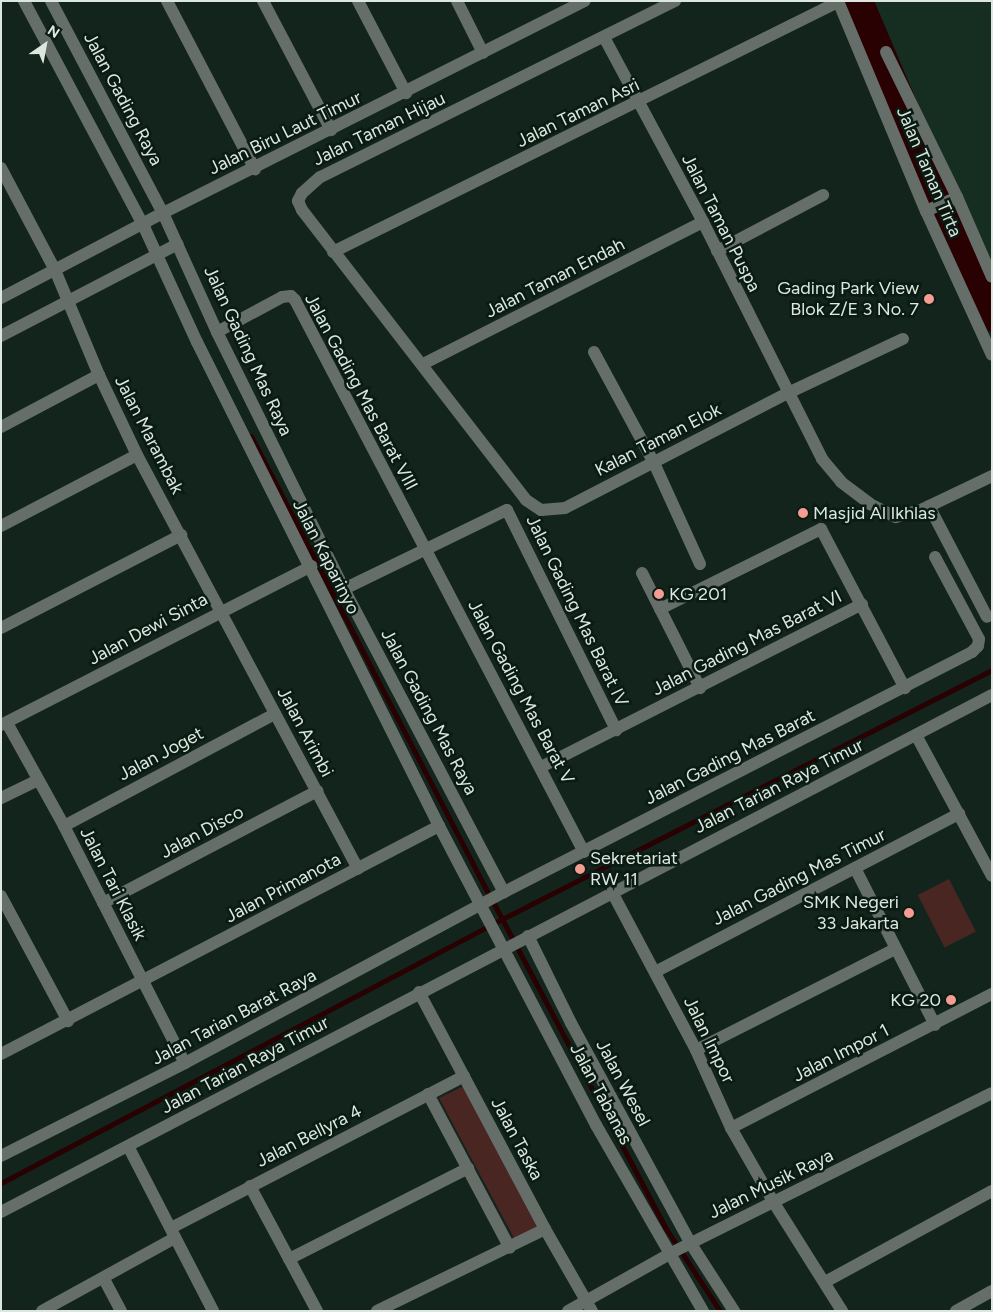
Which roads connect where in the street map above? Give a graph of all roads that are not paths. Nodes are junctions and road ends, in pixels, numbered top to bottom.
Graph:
1 (24, 1) edge
2 (51, 1) edge
3 (167, 1) edge
4 (263, 1) edge
5 (358, 1) edge
6 (457, 1) edge
7 (585, 1) edge
8 (675, 1) edge
9 (838, 2) edge
10 (565, 6) edge
11 (605, 38) junction
12 (886, 52) dead end
13 (483, 53) junction
14 (406, 92) junction
15 (638, 103) junction
16 (331, 130) junction
17 (1, 168) edge
18 (255, 169) junction
19 (153, 194) junction
20 (823, 195) dead end
21 (956, 197) junction
22 (132, 204) junction
23 (928, 210) junction
24 (164, 214) junction
25 (703, 222) junction
26 (144, 226) junction
27 (179, 245) junction
28 (717, 251) junction
29 (156, 252) junction
30 (333, 252) junction
31 (56, 273) junction
32 (992, 277) edge
33 (1, 298) edge
34 (67, 302) junction
35 (217, 332) junction
36 (1, 336) edge
37 (903, 338) dead end
38 (594, 352) dead end
39 (992, 355) edge
40 (423, 364) junction
41 (99, 375) junction
42 (788, 393) junction
43 (1, 427) edge
44 (136, 455) junction
45 (654, 463) junction
46 (992, 476) edge
47 (929, 506) junction
48 (541, 510) joint
49 (1, 526) edge
50 (181, 535) junction
51 (426, 550) junction
52 (935, 557) dead end
53 (700, 564) dead end
54 (312, 566) junction
55 (642, 573) dead end
56 (344, 589) junction
57 (862, 604) junction
58 (660, 609) junction
59 (221, 611) junction
60 (987, 616) dead end
61 (1, 628) edge
62 (700, 688) junction
63 (905, 688) junction
64 (992, 695) edge
65 (275, 714) junction
66 (4, 724) edge
67 (616, 730) junction
68 (916, 735) junction
69 (541, 767) junction
70 (38, 780) junction
71 (317, 791) junction
72 (1, 798) edge
73 (959, 814) junction
74 (64, 826) junction
75 (439, 826) junction
76 (584, 852) junction
77 (855, 868) junction
78 (358, 869) junction
79 (992, 876) edge
80 (504, 892) junction
81 (612, 892) junction
82 (1, 896) edge
83 (103, 903) junction
84 (484, 910) junction
85 (527, 937) junction
86 (505, 946) junction
87 (895, 949) junction
88 (655, 972) junction
89 (142, 981) junction
90 (419, 992) junction
91 (992, 994) edge
92 (68, 1021) junction
93 (935, 1025) junction
94 (696, 1050) junction
95 (1, 1054) edge
96 (185, 1063) junction
97 (464, 1076) junction
98 (992, 1093) edge
99 (428, 1094) junction
100 (731, 1128) junction
101 (129, 1148) junction
102 (1, 1156) edge
103 (468, 1168) junction
104 (250, 1186) junction
105 (992, 1191) edge
106 (774, 1203) junction
107 (1, 1212) edge
108 (545, 1229) junction
109 (173, 1233) junction
110 (688, 1245) junction
111 (510, 1248) junction
112 (671, 1254) junction
113 (289, 1259) junction
114 (104, 1279) junction
115 (824, 1282) junction
116 (992, 1292) edge
117 (589, 1306) edge
118 (42, 1311) edge
119 (121, 1311) edge
120 (213, 1311) edge
121 (317, 1311) edge
122 (376, 1311) edge
123 (568, 1311) edge
124 (704, 1311) edge
125 (734, 1311) edge
126 (842, 1311) edge
127 (956, 1311) edge

1 - 22 street
2 - 19 street, Jalan Gading Raya
3 - 18 street
4 - 16 street
5 - 14 street
6 - 13 street
7 - 10 street, Jalan Biru Laut Timur
8 - 11 street, Jalan Taman Hijau
9 - 15 street, Jalan Taman Asri
9 - 23 street, Jalan Taman Tirta
10 - 13 street, Jalan Biru Laut Timur
11 - 15 street, Jalan Taman Puspa
11 - 30 street, Jalan Taman Hijau
12 - 21 street, Jalan Taman Tirta
13 - 14 street, Jalan Biru Laut Timur
14 - 16 street, Jalan Biru Laut Timur
15 - 25 street, Jalan Taman Puspa
15 - 30 street, Jalan Taman Asri
16 - 18 street, Jalan Biru Laut Timur
17 - 31 street, Jalan Marambak
18 - 24 street, Jalan Biru Laut Timur
19 - 22 street
19 - 24 street, Jalan Gading Raya
20 - 28 street
21 - 23 street, Jalan Taman Tirta
21 - 32 street, Jalan Taman Tirta
22 - 26 street
23 - 39 street, Jalan Taman Tirta
24 - 26 street, Jalan Biru Laut Timur
24 - 27 street, Jalan Gading Raya
25 - 28 street, Jalan Taman Puspa
25 - 40 street, Jalan Taman Endah
26 - 29 street, Jalan Kaparinyo
26 - 31 street, Jalan Biru Laut Timur
27 - 29 street
27 - 35 street, Jalan Gading Mas Raya
28 - 42 street, Jalan Taman Puspa
29 - 34 street
29 - 54 street, Jalan Kaparinyo
30 - 40 street, Jalan Taman Hijau
31 - 33 street, Jalan Biru Laut Timur
31 - 34 street, Jalan Marambak
34 - 36 street
34 - 41 street, Jalan Marambak
35 - 51 street, Jalan Gading Mas Barat VIII
35 - 56 street, Jalan Gading Mas Raya
37 - 42 street, Kalan Taman Elok
38 - 45 street
40 - 48 street, Jalan Taman Hijau
41 - 43 street
41 - 44 street, Jalan Marambak
42 - 45 street, Kalan Taman Elok
42 - 47 street, Jalan Taman Puspa
44 - 49 street
44 - 50 street, Jalan Marambak
45 - 48 street, Kalan Taman Elok
45 - 53 street
46 - 47 street, Jalan Taman Puspa
47 - 60 street
50 - 59 street, Jalan Marambak
50 - 61 street
51 - 56 street, Jalan Gading Mas Barat IV
51 - 67 street, Jalan Gading Mas Barat IV
51 - 69 street, Jalan Gading Mas Barat V
52 - 63 street, Jalan Gading Mas Barat
54 - 59 street, Jalan Dewi Sinta
54 - 75 street, Jalan Kaparinyo
55 - 58 street
56 - 80 street, Jalan Gading Mas Raya
57 - 58 street
57 - 62 street, Jalan Gading Mas Barat VI
57 - 63 street
58 - 62 street
59 - 65 street, Jalan Arimbi
59 - 66 street, Jalan Dewi Sinta
62 - 67 street, Jalan Gading Mas Barat VI
63 - 76 street, Jalan Gading Mas Barat
64 - 68 street, Jalan Tarian Raya Timur
65 - 71 street, Jalan Arimbi
65 - 74 street, Jalan Joget
66 - 70 street, Jalan Tari Klasik
67 - 69 street, Jalan Gading Mas Barat VI
68 - 73 street
68 - 81 street, Jalan Tarian Raya Timur
69 - 76 street, Jalan Gading Mas Barat V
70 - 72 street
70 - 74 street, Jalan Tari Klasik
71 - 78 street, Jalan Arimbi
71 - 83 street, Jalan Disco
73 - 77 street, Jalan Gading Mas Timur
73 - 79 street
74 - 83 street, Jalan Tari Klasik
75 - 78 street, Jalan Primanota
75 - 84 street, Jalan Kaparinyo
76 - 80 street, Jalan Gading Mas Barat
77 - 87 street
77 - 88 street, Jalan Gading Mas Timur
78 - 89 street, Jalan Primanota
80 - 84 street, Jalan Tarian Barat Raya
81 - 85 street, Jalan Tarian Raya Timur
81 - 88 street, Jalan Impor
82 - 92 street
83 - 89 street, Jalan Tari Klasik
84 - 86 street, Jalan Tabanas
84 - 96 street, Jalan Tarian Barat Raya
85 - 86 street, Jalan Tarian Raya Timur
85 - 110 street, Jalan Wesel
86 - 90 street, Jalan Tarian Raya Timur
86 - 112 street, Jalan Tabanas
87 - 93 street
87 - 94 street
88 - 94 street, Jalan Impor
89 - 92 street, Jalan Primanota
89 - 96 street, Jalan Tari Klasik
90 - 97 street, Jalan Taska
90 - 101 street, Jalan Tarian Raya Timur
91 - 93 street, Jalan Impor 1
92 - 95 street, Jalan Primanota
93 - 100 street, Jalan Impor 1
94 - 100 street, Jalan Impor
96 - 102 street, Jalan Tarian Barat Raya
97 - 99 street, Jalan Bellyra 4
97 - 108 street, Jalan Taska
98 - 106 street, Jalan Musik Raya
99 - 103 street
99 - 104 street, Jalan Bellyra 4
100 - 106 street, Jalan Impor
101 - 107 street, Jalan Tarian Raya Timur
101 - 109 street
103 - 111 street
103 - 113 street
104 - 109 street, Jalan Bellyra 4
104 - 113 street
105 - 115 street
106 - 110 street, Jalan Musik Raya
106 - 115 street, Jalan Impor
108 - 111 street
108 - 117 street, Jalan Taska
109 - 114 street, Jalan Bellyra 4
109 - 120 street
110 - 112 street, Jalan Musik Raya
110 - 125 street, Jalan Wesel
111 - 122 street
112 - 117 street, Jalan Musik Raya
112 - 124 street, Jalan Tabanas
113 - 121 street
114 - 118 street, Jalan Bellyra 4
114 - 119 street
115 - 126 street, Jalan Impor
116 - 127 street
117 - 123 street, Jalan Musik Raya

